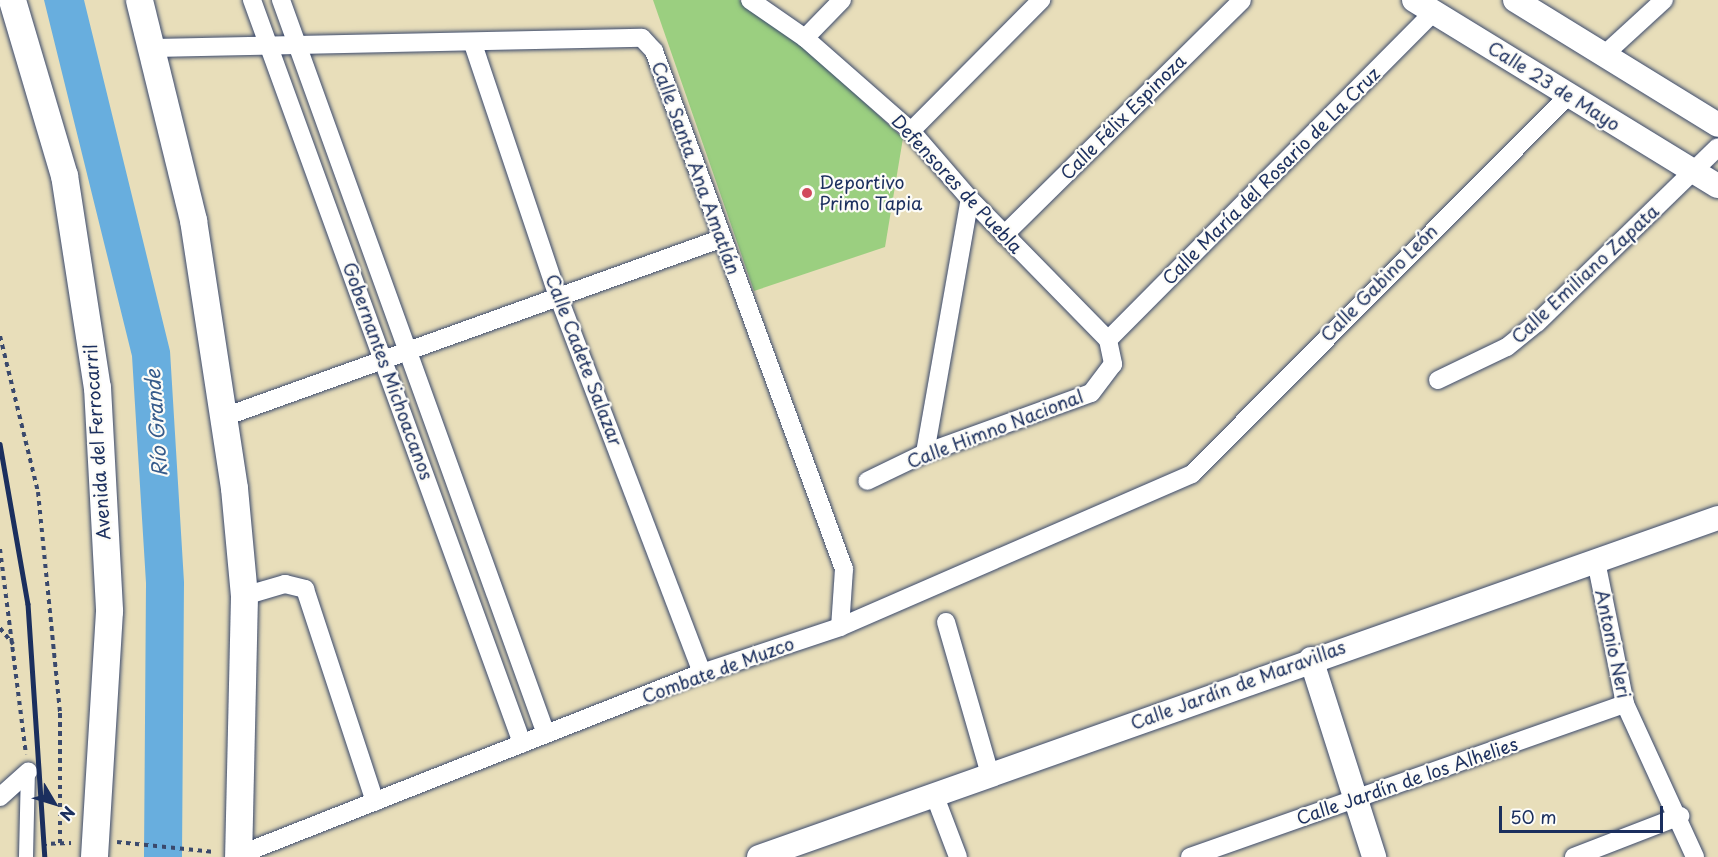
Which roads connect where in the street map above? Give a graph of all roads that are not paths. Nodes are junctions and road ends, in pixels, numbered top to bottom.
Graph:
1 (12, 0) edge
2 (139, 0) edge
3 (252, 0) edge
4 (281, 0) edge
5 (750, 0) edge
6 (842, 0) edge
7 (1041, 0) edge
8 (1242, 0) edge
9 (1515, 0) edge
10 (1664, 0) edge
11 (1424, 6) edge
12 (805, 38) junction
13 (473, 44) junction
14 (154, 48) junction
15 (298, 48) junction
16 (269, 49) junction
17 (1605, 54) junction
18 (1569, 95) junction
19 (1718, 125) edge
20 (911, 131) junction
21 (1718, 147) edge
22 (1694, 172) junction
23 (1718, 186) edge
24 (970, 199) junction
25 (1004, 235) junction
26 (720, 239) junction
27 (557, 293) junction
28 (1108, 340) junction
29 (407, 350) junction
30 (384, 359) junction
31 (1438, 380) dead end
32 (224, 417) junction
33 (925, 453) junction
34 (1192, 474) joint
35 (867, 481) dead end
36 (1718, 518) edge
37 (1596, 561) junction
38 (244, 596) junction
39 (946, 622) dead end
40 (840, 627) junction
41 (1311, 659) junction
42 (702, 673) junction
43 (1625, 705) junction
44 (546, 734) junction
45 (522, 743) junction
46 (28, 772) joint
47 (990, 774) junction
48 (934, 794) junction
49 (0, 797) edge
50 (1354, 798) junction
51 (375, 802) junction
52 (1680, 816) junction
53 (95, 850) edge
54 (26, 851) edge
55 (238, 856) edge
56 (759, 857) edge
57 (958, 857) edge
58 (1190, 857) edge
59 (1374, 857) edge
60 (1574, 857) edge
61 (1695, 857) edge

1 - 53 main road, Avenida del Ferrocarril
2 - 14 main road
3 - 16 street, Gobernantes Michoacanos
4 - 15 street, Gobernantes Michoacanos
5 - 12 street, Defensores de Puebla
6 - 12 street
7 - 20 street
8 - 25 street, Calle Félix Espinoza
9 - 17 street
10 - 17 street
11 - 18 street, Calle 23 de Mayo
11 - 28 street, Calle María del Rosario de La Cruz
12 - 20 street, Defensores de Puebla
13 - 15 street, Calle Santa Ana Amatlán
13 - 26 street, Calle Santa Ana Amatlán
13 - 27 street, Calle Cadete Salazar
14 - 16 street, Calle Santa Ana Amatlán
14 - 32 main road
15 - 16 street, Calle Santa Ana Amatlán
15 - 29 street, Gobernantes Michoacanos
16 - 30 street, Gobernantes Michoacanos
17 - 19 street
18 - 22 street, Calle 23 de Mayo
18 - 34 street, Calle Gabino León
20 - 24 street, Defensores de Puebla
21 - 22 street, Calle Emiliano Zapata
22 - 23 street, Calle 23 de Mayo
22 - 31 street, Calle Emiliano Zapata
24 - 25 street, Defensores de Puebla
24 - 33 street
25 - 28 street, Defensores de Puebla
26 - 27 street
26 - 40 street, Calle Santa Ana Amatlán
27 - 29 street
27 - 42 street, Calle Cadete Salazar
28 - 33 street, Calle Himno Nacional
29 - 30 street
29 - 44 street, Gobernantes Michoacanos
30 - 32 street
30 - 45 street, Gobernantes Michoacanos
32 - 38 main road
33 - 35 street, Calle Himno Nacional
34 - 40 street, Combate de Muzco
36 - 37 street, Calle Jardín de Maravillas
37 - 41 street, Calle Jardín de Maravillas
37 - 43 street, Antonio Neri
38 - 51 street
38 - 55 main road
39 - 47 street
40 - 42 street, Combate de Muzco
41 - 47 street, Calle Jardín de Maravillas
41 - 50 street
42 - 44 street, Combate de Muzco
43 - 50 street, Calle Jardín de los Alhelies
43 - 52 street, Antonio Neri
44 - 45 street, Combate de Muzco
45 - 51 street, Combate de Muzco
46 - 49 street
46 - 54 street
47 - 48 street, Calle Jardín de Maravillas
48 - 56 street, Calle Jardín de Maravillas
48 - 57 street
50 - 58 street, Calle Jardín de los Alhelies
50 - 59 street
51 - 55 street, Combate de Muzco
52 - 60 street
52 - 61 street, Antonio Neri

